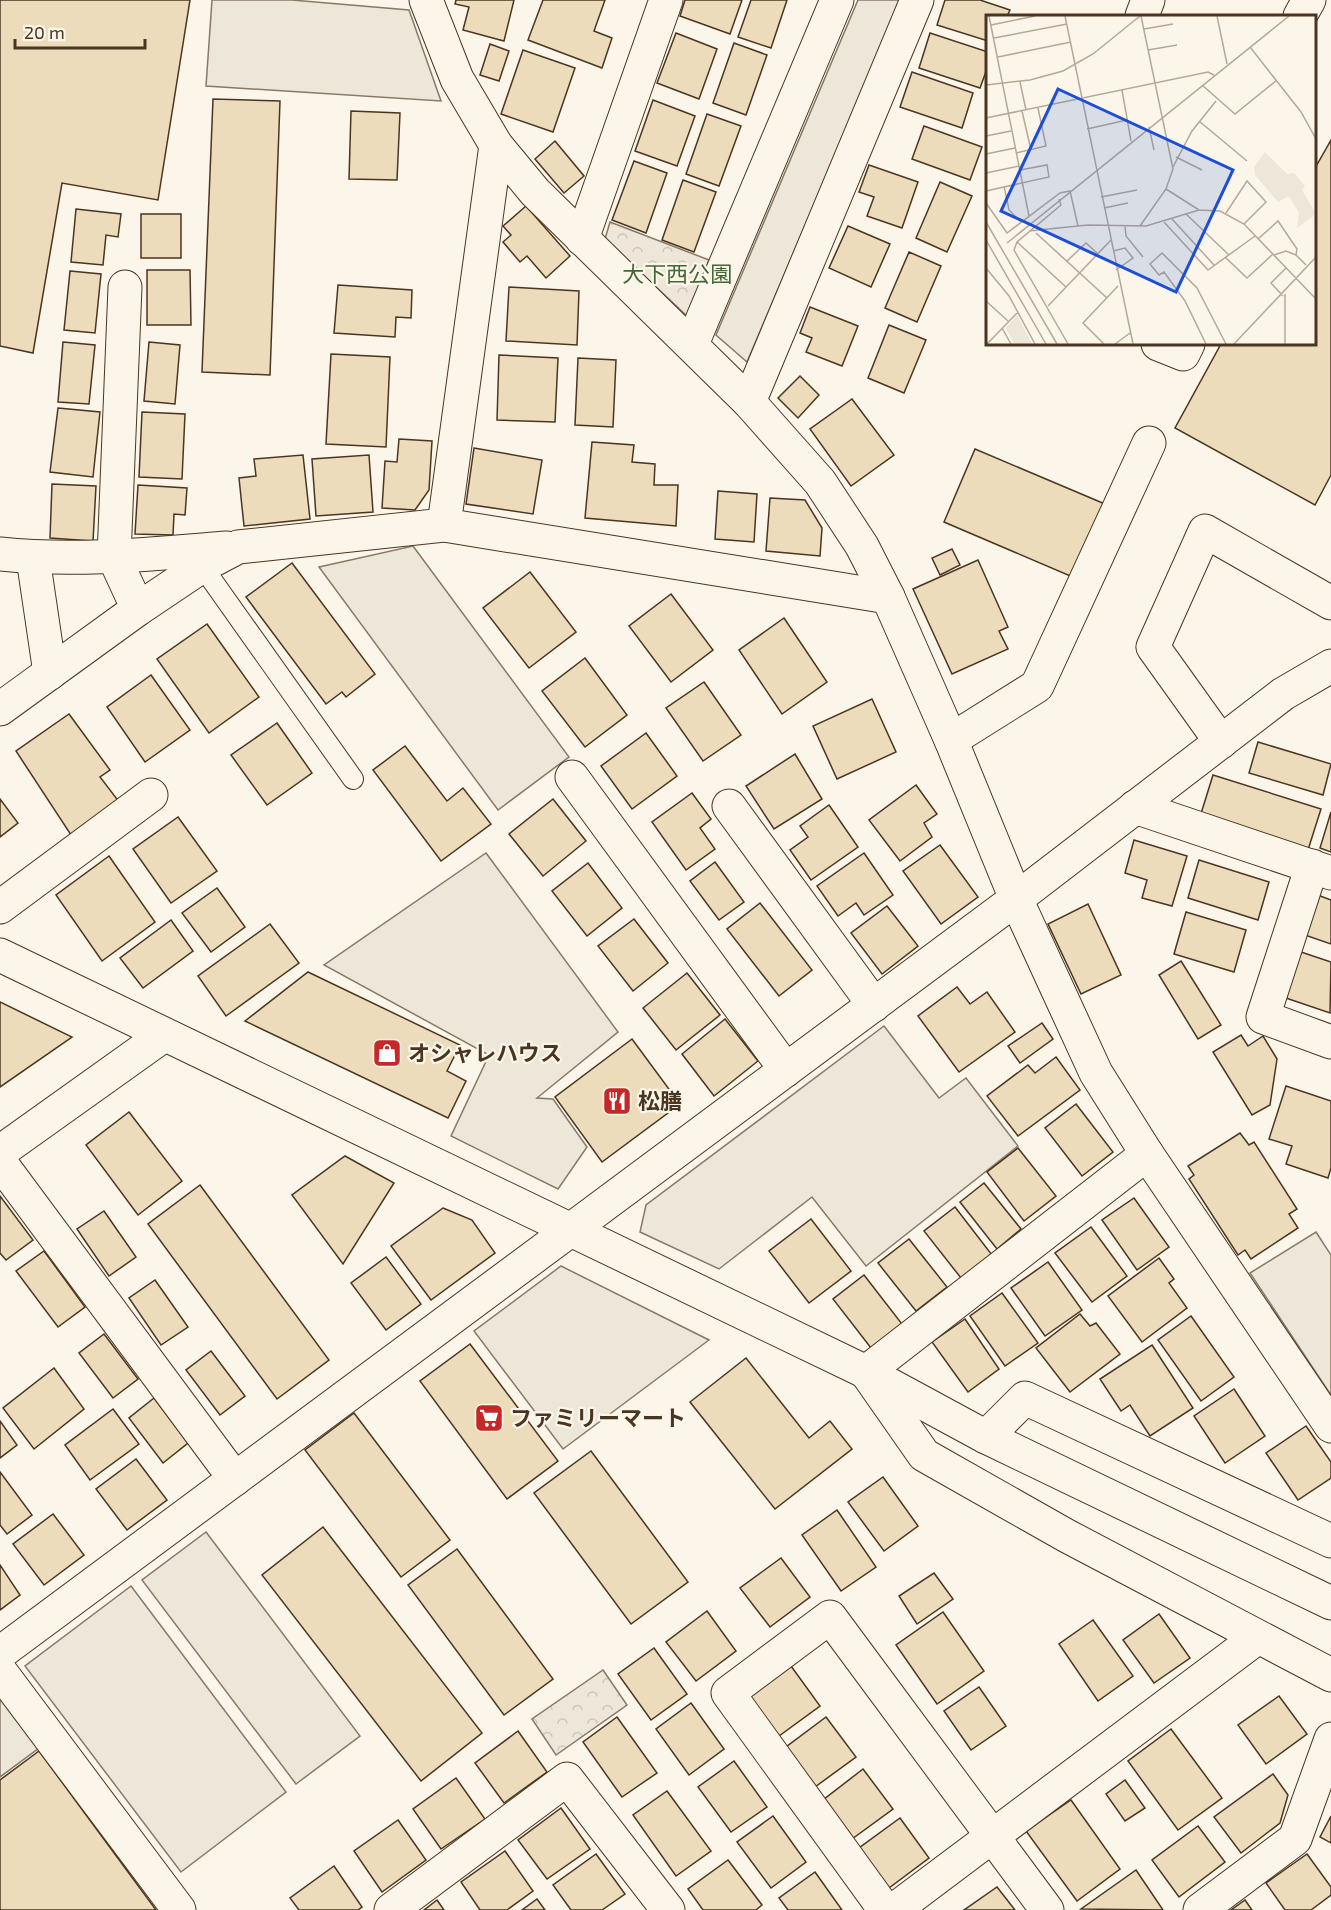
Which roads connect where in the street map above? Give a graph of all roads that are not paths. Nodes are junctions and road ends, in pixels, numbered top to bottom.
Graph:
1 (426, 0) edge
2 (666, 0) edge
3 (837, 0) edge
4 (918, 0) edge
5 (1148, 0) edge
6 (1309, 0) edge
7 (1142, 15) edge
8 (1301, 15) edge
9 (496, 145) junction
10 (582, 239) junction
11 (125, 287) dead end
12 (692, 344) junction
13 (1160, 345) edge
14 (1188, 345) edge
15 (749, 402) junction
16 (1149, 443) dead end
17 (444, 525) junction
18 (238, 547) junction
19 (0, 554) edge
20 (114, 556) junction
21 (33, 558) junction
22 (202, 566) junction
23 (888, 597) junction
24 (1331, 603) edge
25 (138, 609) junction
26 (1331, 666) edge
27 (50, 673) junction
28 (0, 709) edge
29 (951, 740) junction
30 (1221, 742) junction
31 (572, 777) dead end
32 (354, 779) dead end
33 (151, 795) dead end
34 (729, 806) dead end
35 (1135, 807) junction
36 (1321, 869) edge
37 (1016, 899) junction
38 (0, 907) edge
39 (0, 955) edge
40 (874, 1005) junction
41 (164, 1035) junction
42 (1331, 1042) edge
43 (786, 1070) junction
44 (0, 1152) edge
45 (1147, 1154) junction
46 (0, 1162) edge
47 (569, 1231) junction
48 (866, 1372) junction
49 (1331, 1426) edge
50 (986, 1437) junction
51 (235, 1479) junction
52 (1331, 1541) edge
53 (1331, 1603) edge
54 (1258, 1637) junction
55 (0, 1653) edge
56 (0, 1671) edge
57 (1331, 1675) edge
58 (1331, 1739) edge
59 (992, 1834) junction
60 (659, 1907) edge
61 (179, 1910) edge
62 (391, 1910) edge
63 (885, 1910) edge
64 (894, 1910) edge
65 (1047, 1910) edge
66 (1200, 1910) edge

1 - 9 street
2 - 10 street
3 - 12 street
4 - 15 street
5 - 7 street
6 - 8 street
9 - 10 street
9 - 17 street
10 - 12 street
11 - 20 street
12 - 15 street
13 - 14 street
15 - 23 street
16 - 29 street
17 - 18 street
17 - 23 street
18 - 20 street
18 - 22 street
19 - 21 street
20 - 21 street
20 - 25 street
21 - 27 street
22 - 25 street
22 - 32 lane
23 - 29 street
24 - 30 street
25 - 27 street
26 - 30 street
27 - 28 street
29 - 37 street
30 - 35 street
31 - 43 street
33 - 38 street
34 - 40 street
35 - 36 street
35 - 37 street
36 - 42 street
37 - 40 street
37 - 45 street
39 - 41 street
40 - 43 street
41 - 44 street
41 - 47 street
43 - 47 street
45 - 48 street
45 - 49 street
46 - 51 street
47 - 48 street
47 - 51 street
48 - 50 street
48 - 54 street
50 - 52 street
50 - 53 street
51 - 55 street
54 - 57 street
54 - 59 street
56 - 61 street
58 - 66 street
59 - 63 street
59 - 64 street
59 - 65 street
60 - 62 street

